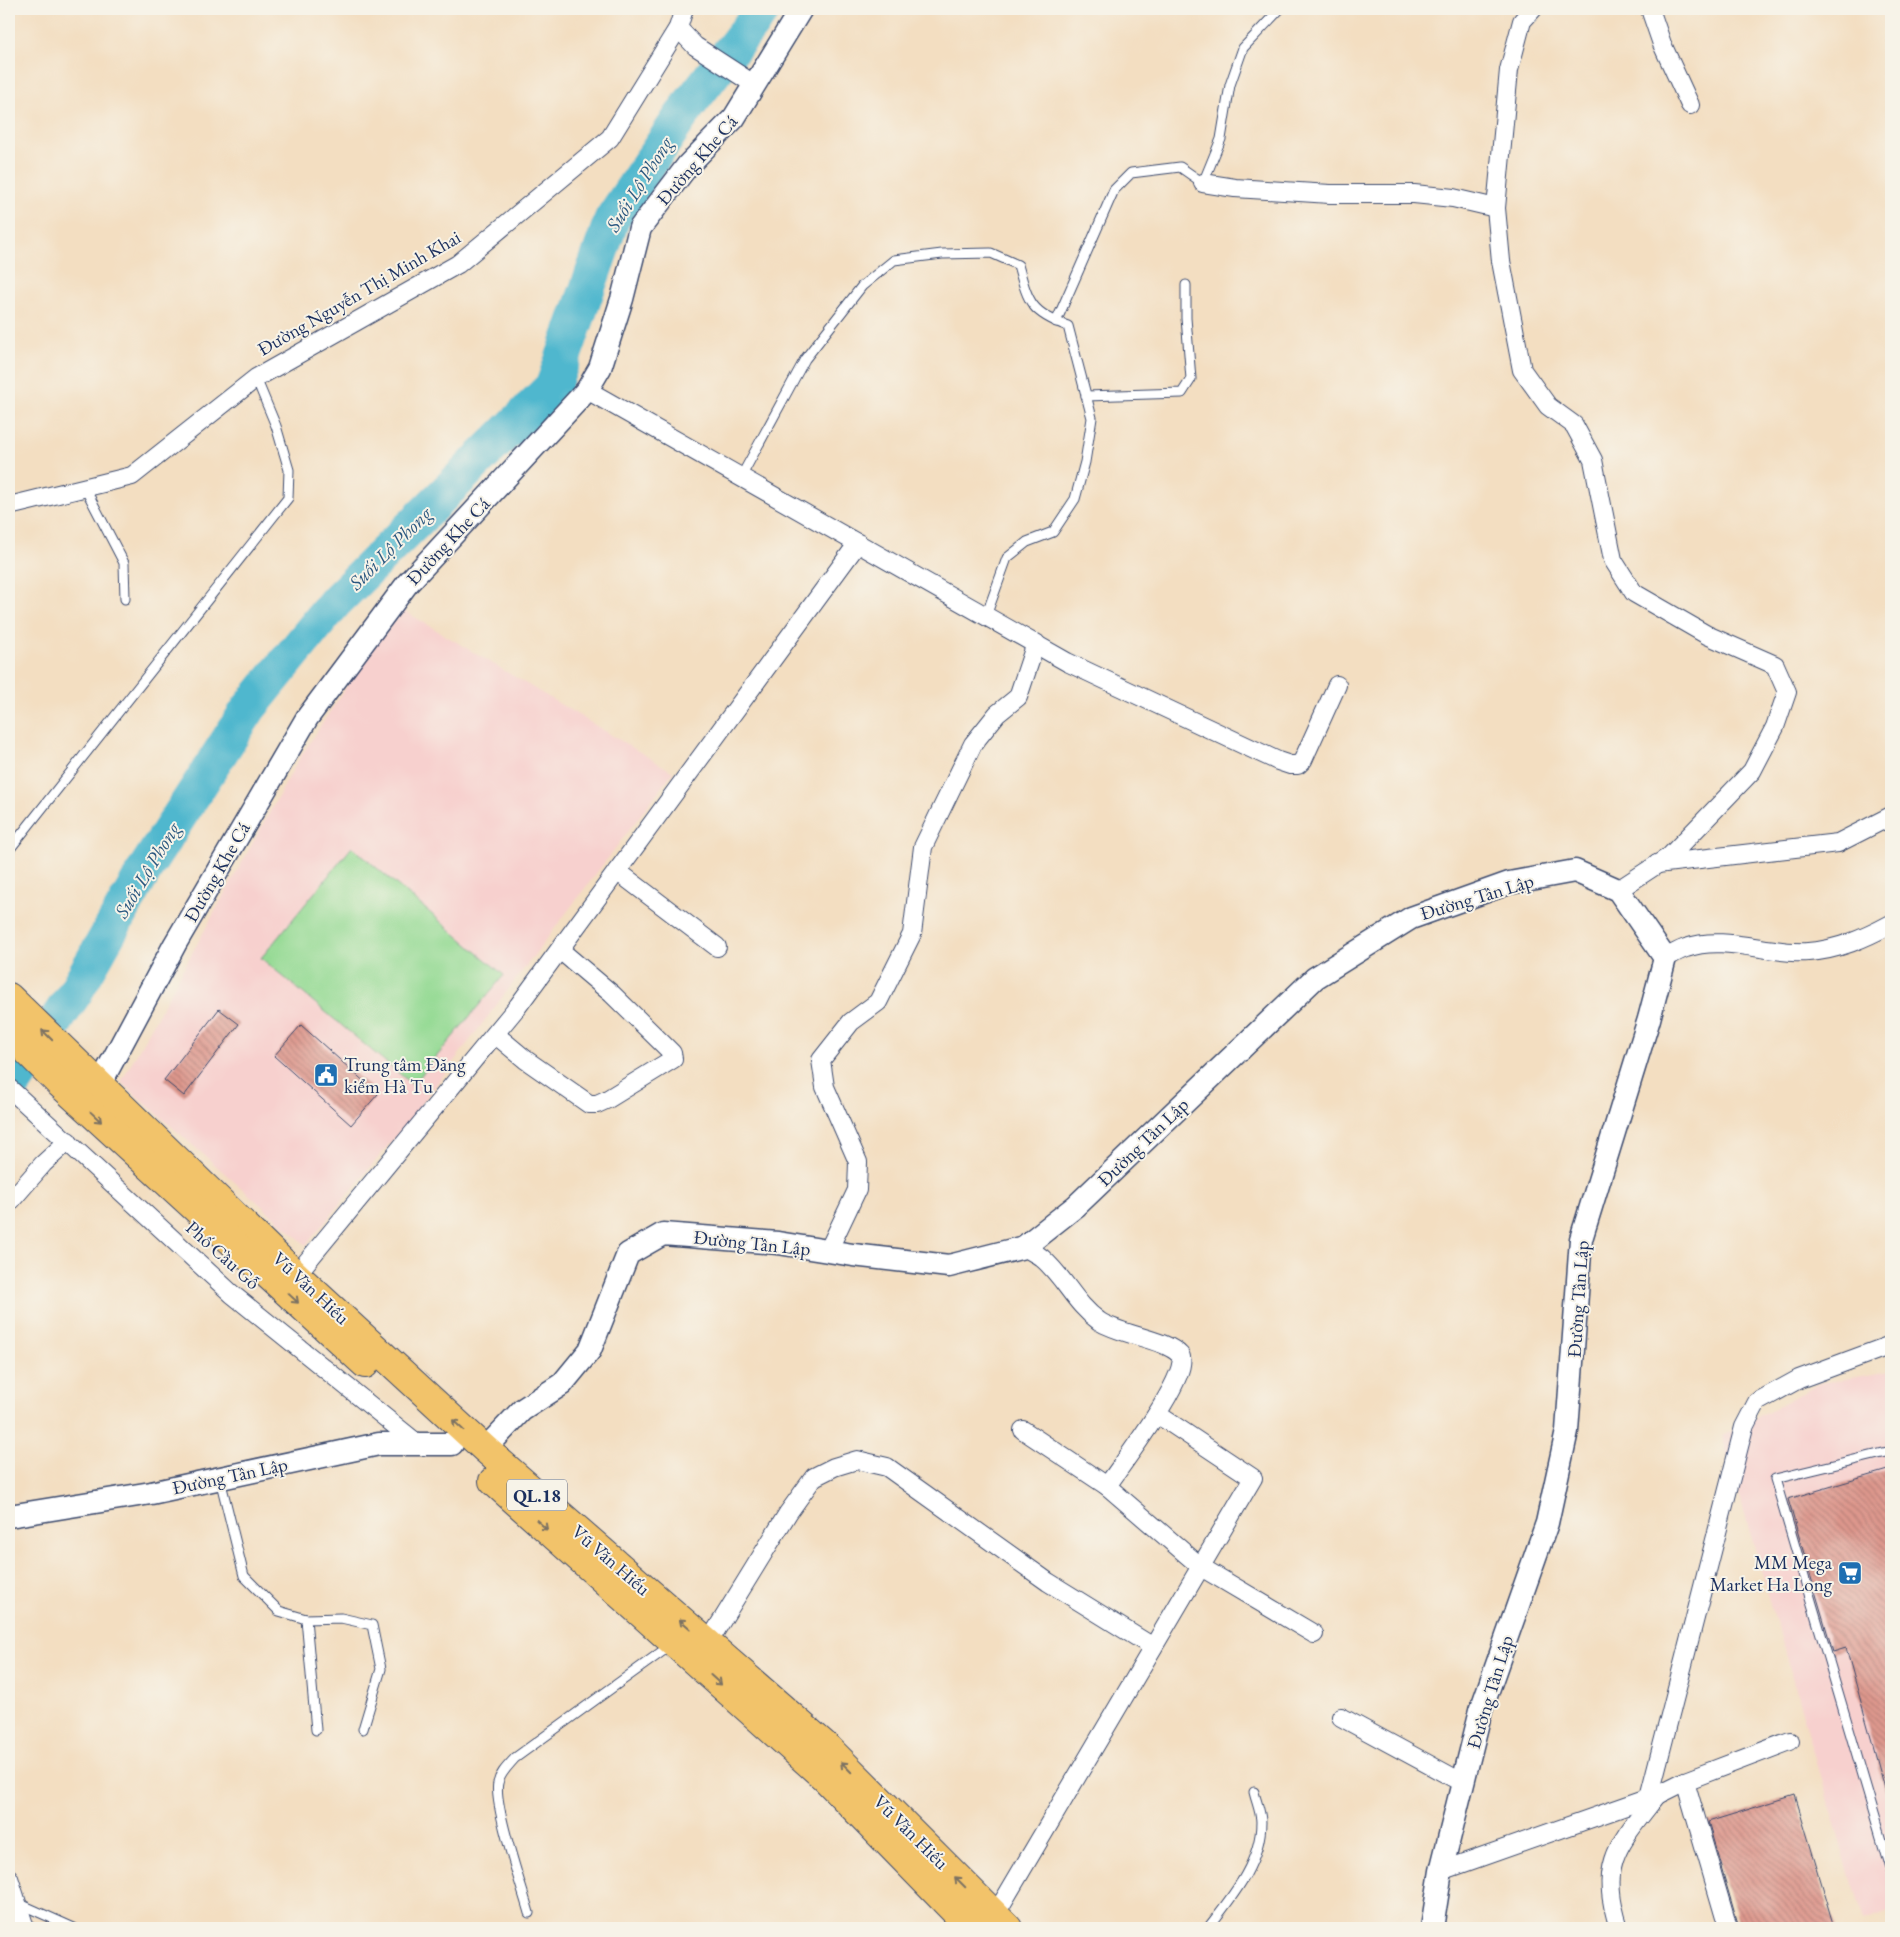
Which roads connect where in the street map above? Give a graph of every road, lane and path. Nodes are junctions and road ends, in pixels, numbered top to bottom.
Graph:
1 (684, 9) edge
2 (801, 9) edge
3 (1280, 9) edge
4 (1533, 9) edge
5 (1650, 9) edge
6 (678, 28) junction
7 (754, 85) junction
8 (1690, 105) dead end
9 (1203, 183) junction
10 (1496, 208) junction
11 (1186, 285) dead end
12 (1056, 322) junction
13 (256, 378) junction
14 (587, 390) junction
15 (1086, 396) junction
16 (741, 477) junction
17 (85, 488) junction
18 (9, 506) edge
19 (858, 543) junction
20 (125, 599) dead end
21 (986, 616) junction
22 (1036, 643) junction
23 (1337, 685) dead end
24 (1891, 816) edge
25 (9, 850) edge
26 (1657, 864) junction
27 (617, 871) junction
28 (1618, 890) junction
29 (1891, 924) edge
30 (717, 947) dead end
31 (560, 950) junction
32 (1665, 958) junction
33 (9, 997) edge
34 (9, 1034) edge
35 (496, 1035) junction
36 (80, 1080) junction
37 (9, 1088) edge
38 (68, 1141) junction
39 (9, 1203) edge
40 (1024, 1247) junction
41 (828, 1251) junction
42 (296, 1274) junction
43 (1891, 1345) edge
44 (1157, 1414) junction
45 (1023, 1430) dead end
46 (418, 1444) junction
47 (452, 1444) junction
48 (485, 1449) junction
49 (1891, 1451) edge
50 (220, 1478) junction
51 (1107, 1486) junction
52 (9, 1516) edge
53 (1201, 1567) junction
54 (306, 1619) junction
55 (1314, 1634) dead end
56 (674, 1643) junction
57 (708, 1643) junction
58 (1153, 1647) junction
59 (1341, 1716) dead end
60 (363, 1729) dead end
61 (316, 1730) dead end
62 (1790, 1741) dead end
63 (1684, 1781) junction
64 (1463, 1782) junction
65 (1254, 1792) dead end
66 (1653, 1796) junction
67 (1441, 1871) junction
68 (1891, 1871) edge
69 (9, 1878) edge
70 (18, 1903) junction
71 (530, 1913) dead end
72 (991, 1925) edge
73 (25, 1928) edge
74 (74, 1928) edge
75 (1208, 1928) edge
76 (1432, 1928) edge
77 (1619, 1928) edge
78 (1728, 1928) edge

1 - 6 street, Đường Nguyễn Thị Minh Khai
2 - 7 street, Đường Khe Cá
3 - 9 lane
4 - 10 street
5 - 8 street
6 - 7 street
6 - 13 street, Đường Nguyễn Thị Minh Khai
7 - 14 street, Đường Khe Cá
9 - 10 street
9 - 12 lane
10 - 26 street
11 - 15 lane
12 - 15 lane
12 - 16 lane
13 - 17 street, Đường Nguyễn Thị Minh Khai
13 - 25 lane
14 - 16 street
14 - 36 street, Đường Khe Cá
15 - 21 lane
16 - 19 street
17 - 18 street, Đường Nguyễn Thị Minh Khai
17 - 20 lane
19 - 21 street
19 - 27 street
21 - 22 street
22 - 23 street
22 - 41 street
24 - 26 street
26 - 28 street
27 - 30 street
27 - 31 street
28 - 32 street
28 - 40 street, Đường Tân Lập
29 - 32 street
31 - 35 street
31 - 35 street
32 - 64 street, Đường Tân Lập
36 -> 33 main road, QL.18
34 - 36 main road, QL.18
35 - 42 street
36 - 42 main road, Vũ Văn Hiếu / QL.18
36 -> 47 main road, Vũ Văn Hiếu / QL.18
37 - 38 street, Phố Cầu Gỗ
38 - 39 street
38 - 46 street, Phố Cầu Gỗ
40 - 41 street, Đường Tân Lập
40 - 44 street
41 - 48 street, Đường Tân Lập
48 -> 42 main road, Vũ Văn Hiếu / QL.18
43 - 66 street
44 - 51 street
44 - 53 street
45 - 51 street
46 - 47 street, Đường Tân Lập
46 - 50 street, Đường Tân Lập
47 -> 56 main road, Vũ Văn Hiếu / QL.18
57 -> 48 main road, Vũ Văn Hiếu / QL.18
49 - 68 lane
50 - 52 street, Đường Tân Lập
50 - 54 lane
51 - 53 street
53 - 55 street
53 - 58 street
54 - 60 lane
54 - 61 lane
56 - 71 lane
56 -> 72 main road, Vũ Văn Hiếu / QL.18
57 - 58 street
72 -> 57 main road, Vũ Văn Hiếu / QL.18
58 - 72 street
59 - 64 street
62 - 63 street
63 - 66 street
63 - 78 street
64 - 67 street, Đường Tân Lập
65 - 75 lane
66 - 67 street
66 - 77 street
67 - 76 street, Đường Tân Lập
69 - 70 street
70 - 73 street
70 - 74 lane

